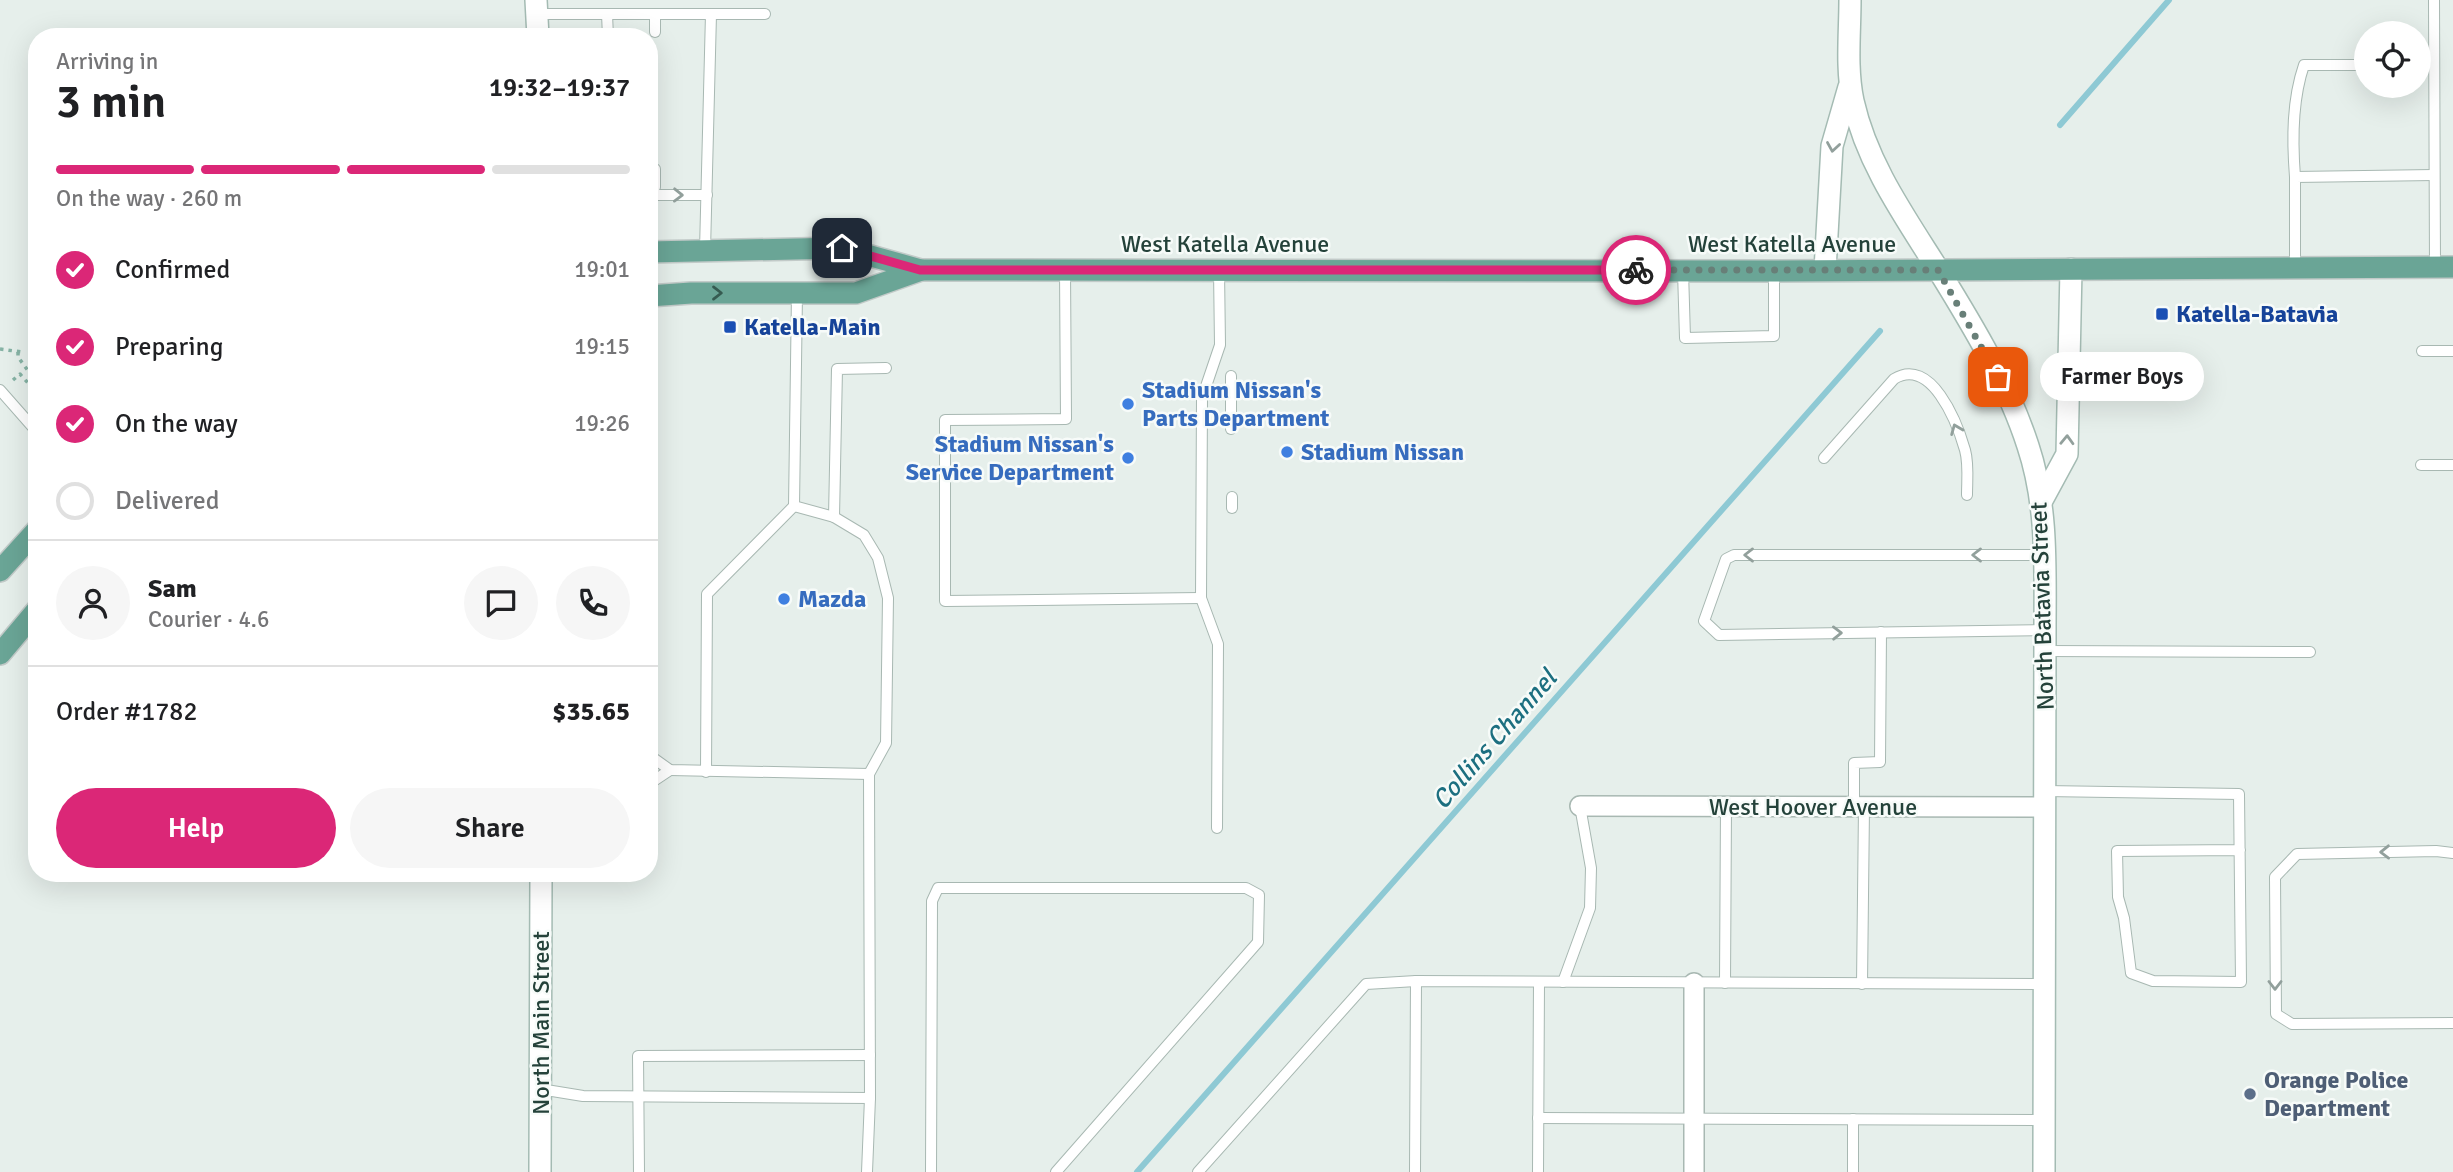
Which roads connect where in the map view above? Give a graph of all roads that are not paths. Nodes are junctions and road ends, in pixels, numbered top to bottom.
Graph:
1 (1850, 0) edge
2 (2434, 0) edge
3 (536, 7) edge
4 (607, 13) junction
5 (654, 14) junction
6 (711, 14) junction
7 (765, 14) dead end
8 (537, 28) edge
9 (608, 28) edge
10 (655, 28) edge
11 (2354, 65) edge
12 (1850, 82) junction
13 (2434, 175) junction
14 (2295, 177) junction
15 (658, 195) edge
16 (707, 195) junction
17 (705, 250) junction
18 (658, 252) edge
19 (2444, 267) edge
20 (2295, 268) junction
21 (2071, 269) junction
22 (920, 270) junction
23 (1065, 270) junction
24 (1219, 270) junction
25 (1683, 270) junction
26 (1825, 270) junction
27 (1938, 270) junction
28 (1774, 271) junction
29 (797, 293) junction
30 (658, 295) edge
31 (2421, 351) dead end
32 (2453, 351) edge
33 (886, 368) dead end
34 (1231, 376) dead end
35 (0, 390) edge
36 (28, 422) edge
37 (1231, 429) dead end
38 (1824, 458) dead end
39 (2421, 465) dead end
40 (2453, 465) edge
41 (1967, 495) dead end
42 (2041, 502) junction
43 (794, 506) junction
44 (834, 517) junction
45 (28, 540) edge
46 (2045, 555) junction
47 (0, 571) edge
48 (1201, 598) junction
49 (28, 621) edge
50 (1881, 632) junction
51 (2045, 641) junction
52 (2310, 652) dead end
53 (0, 654) edge
54 (658, 762) edge
55 (670, 771) junction
56 (706, 772) junction
57 (869, 774) junction
58 (658, 778) edge
59 (2045, 799) junction
60 (1580, 806) joint
61 (1726, 806) junction
62 (1859, 807) junction
63 (1217, 828) dead end
64 (2240, 850) junction
65 (2453, 853) edge
66 (541, 882) edge
67 (1416, 981) junction
68 (1539, 982) junction
69 (1563, 982) junction
70 (1694, 983) junction
71 (1725, 983) junction
72 (1863, 984) junction
73 (2045, 984) junction
74 (2453, 1023) edge
75 (870, 1055) junction
76 (540, 1089) junction
77 (638, 1096) junction
78 (870, 1098) junction
79 (1538, 1118) junction
80 (1694, 1118) junction
81 (1853, 1119) junction
82 (2045, 1119) junction
83 (540, 1172) edge
84 (639, 1172) edge
85 (867, 1172) edge
86 (930, 1172) edge
87 (1056, 1172) edge
88 (1198, 1172) edge
89 (1415, 1172) edge
90 (1538, 1172) edge
91 (1693, 1172) edge
92 (1853, 1172) edge
93 (2044, 1172) edge

1 - 12 street, North Batavia Street
2 - 13 lane
3 - 4 lane
3 - 8 street
4 - 5 lane
4 - 9 lane
5 - 6 lane
5 - 10 lane
6 - 7 lane
6 - 16 lane
11 - 14 lane
12 -> 26 street
12 - 27 street, North Batavia Street
13 - 14 lane
13 - 19 lane
14 - 20 lane
15 -> 16 lane
16 - 17 lane
17 - 18 main road, West Katella Avenue
17 - 22 main road, West Katella Avenue
19 - 20 main road, West Katella Avenue
20 - 21 main road, West Katella Avenue
21 - 27 main road, West Katella Avenue
42 -> 21 street
22 - 23 main road, West Katella Avenue
22 - 29 main road, West Katella Avenue
23 - 24 main road, West Katella Avenue
23 - 48 lane
24 - 25 main road, West Katella Avenue
24 - 48 lane
25 - 28 main road, West Katella Avenue
25 - 28 lane
26 - 27 main road, West Katella Avenue
26 - 28 main road, West Katella Avenue
27 - 42 street, North Batavia Street
30 -> 29 main road, West Katella Avenue
29 - 43 lane
31 - 32 lane
33 - 44 lane
34 - 37 lane
35 - 36 lane
41 -> 38 lane
39 - 40 lane
42 - 46 street, North Batavia Street
43 - 44 lane
43 - 56 lane
44 - 57 lane
45 - 47 main road
46 -> 50 lane
46 - 51 street, North Batavia Street
48 - 63 lane
49 - 53 main road
50 - 51 lane
50 - 62 lane
51 - 52 lane
51 - 59 street, North Batavia Street
54 - 55 lane
55 - 56 lane
55 - 58 lane
56 - 57 lane
57 - 75 lane
59 - 62 street, West Hoover Avenue
59 - 64 lane
59 - 73 street, North Batavia Street
60 - 61 street, West Hoover Avenue
60 - 69 lane
61 - 62 street, West Hoover Avenue
61 - 71 lane
62 - 72 lane
64 - 64 lane
65 -> 74 lane
66 - 76 street, North Main Street
67 - 68 lane
67 - 88 lane
67 - 89 lane
68 - 69 lane
68 - 79 lane
69 - 70 lane
70 - 71 lane
70 - 80 street
71 - 72 lane
72 - 73 lane
73 - 82 street, North Batavia Street
75 - 77 lane
75 - 78 lane
76 - 77 lane
76 - 83 street, North Main Street
77 - 78 lane
77 - 84 lane
78 - 85 lane
79 - 80 lane
79 - 90 lane
80 - 81 lane
80 - 91 street
81 - 82 lane
81 - 92 lane
82 - 93 street, North Batavia Street
86 - 87 lane

